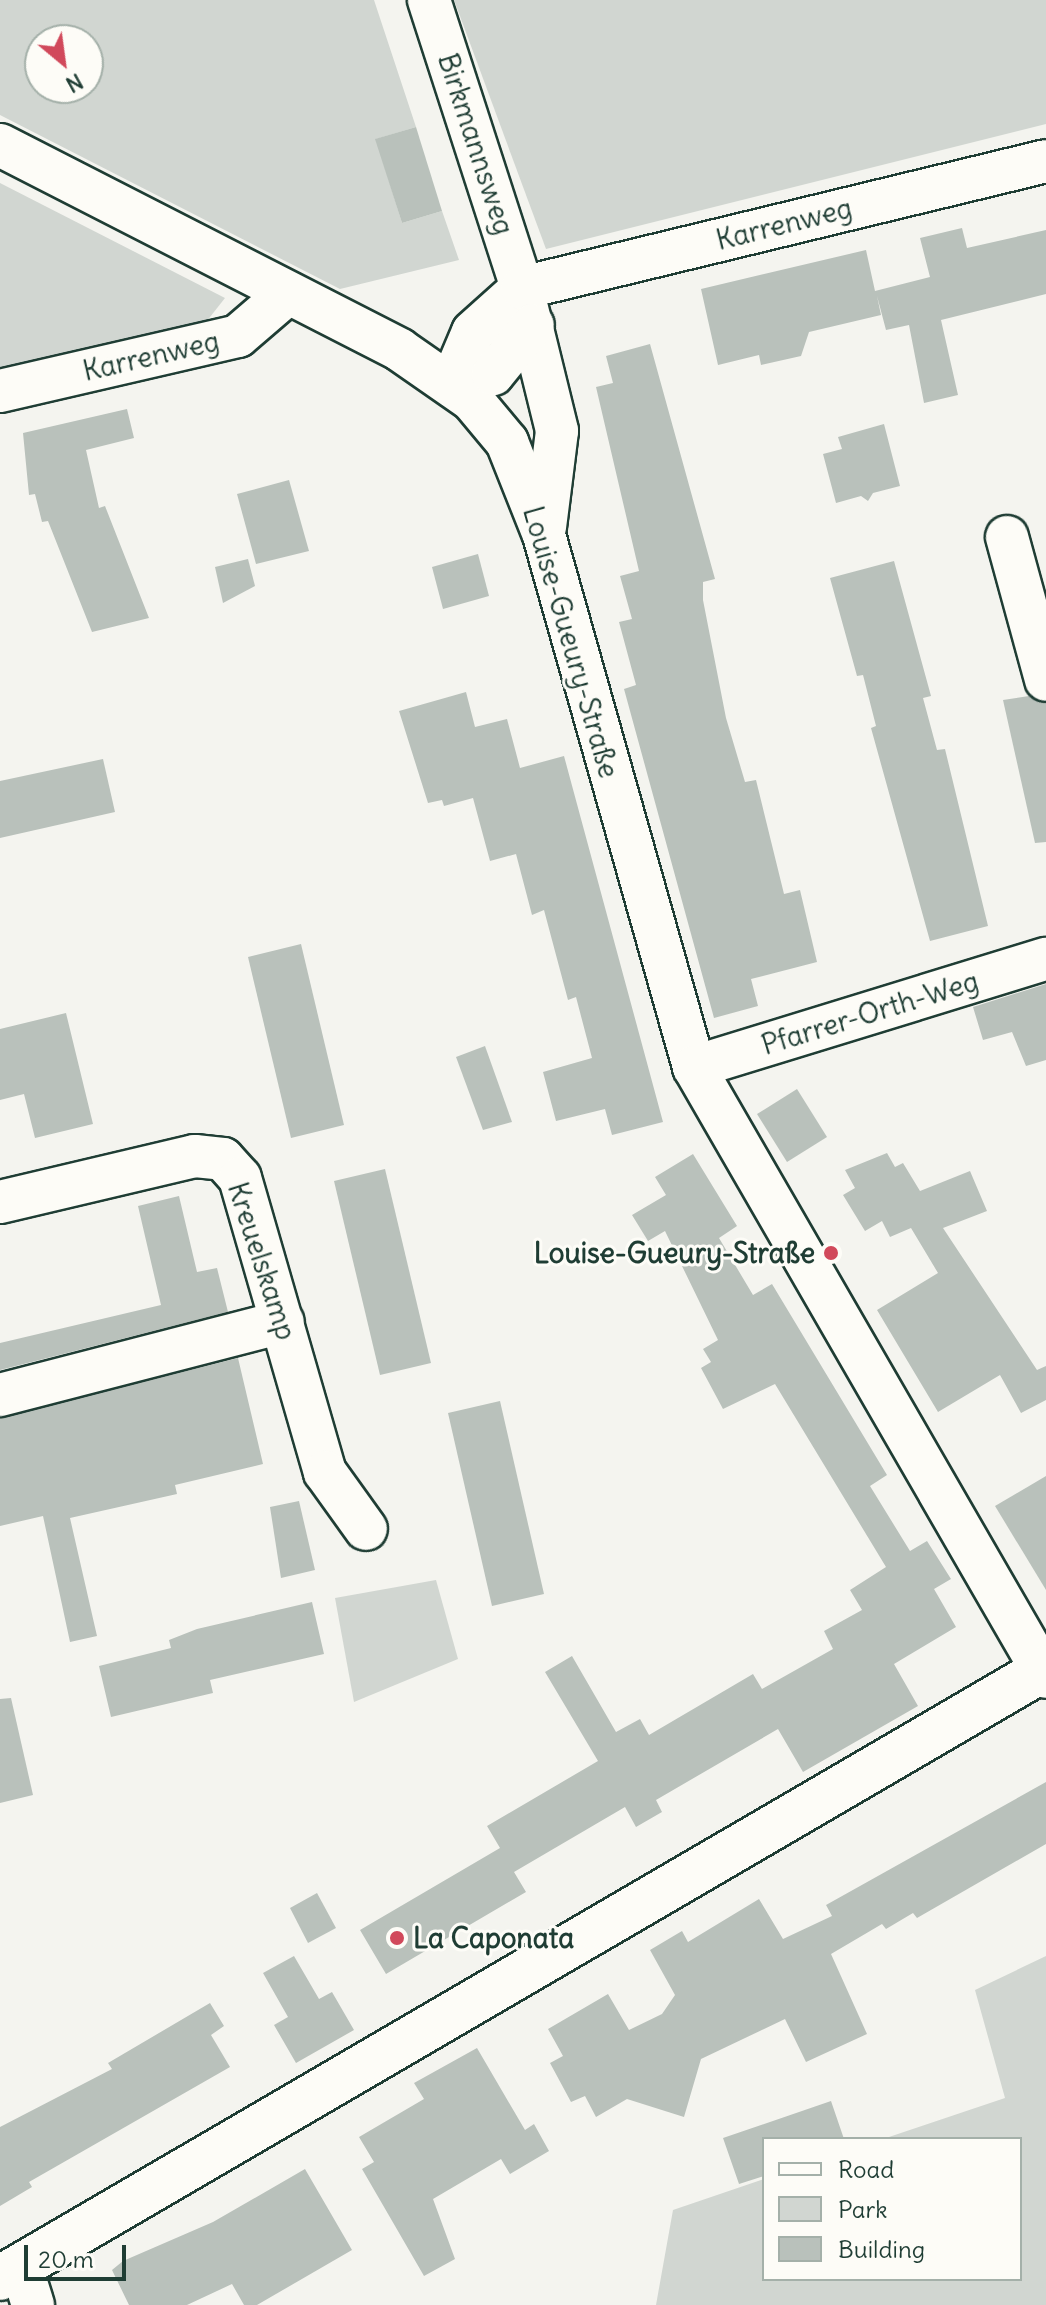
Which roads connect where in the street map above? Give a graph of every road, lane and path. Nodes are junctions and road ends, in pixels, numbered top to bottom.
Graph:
1 (429, 0) edge
2 (0, 145) edge
3 (1046, 161) edge
4 (288, 293) junction
5 (528, 306) junction
6 (451, 384) junction
7 (0, 391) edge
8 (544, 535) junction
9 (1007, 537) dead end
10 (1046, 680) edge
11 (1046, 959) edge
12 (694, 1067) junction
13 (0, 1202) edge
14 (283, 1322) junction
15 (0, 1395) edge
16 (366, 1529) dead end
17 (1045, 1672) edge
18 (18, 2283) edge

1 - 5 street, Birkmannsweg
2 - 4 street, Louise-Gueury-Straße
3 - 5 street, Karrenweg
4 - 6 street, Louise-Gueury-Straße
4 - 7 street, Karrenweg
5 - 6 street, Karrenweg
5 - 8 street
6 - 8 street, Louise-Gueury-Straße
8 - 12 street, Louise-Gueury-Straße
9 - 10 street
11 - 12 street, Pfarrer-Orth-Weg
12 - 17 street, Louise-Gueury-Straße
13 - 14 street, Kreuelskamp
14 - 15 street
14 - 16 street, Kreuelskamp
17 - 18 main road

